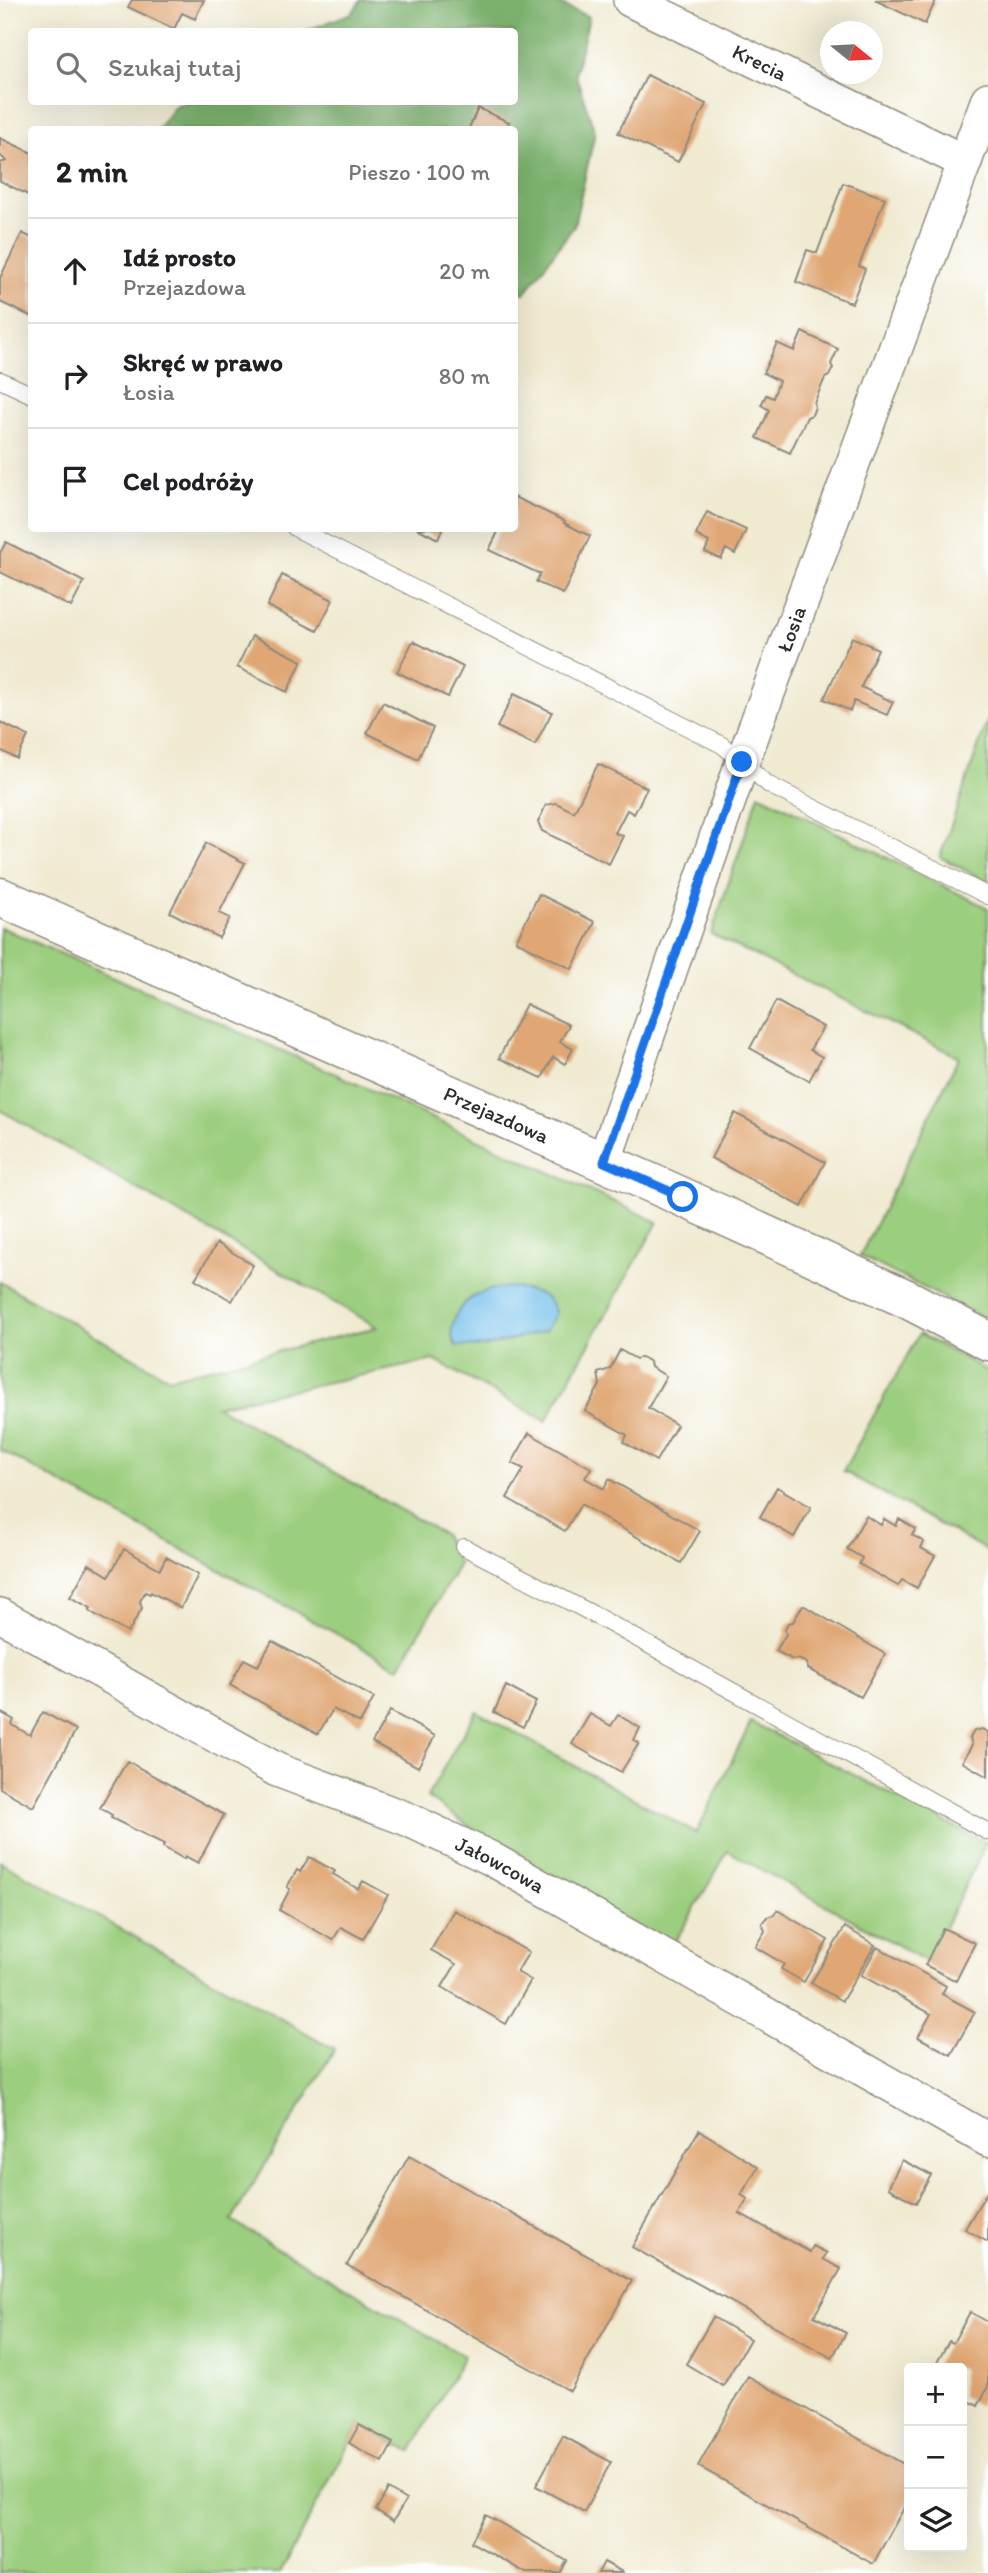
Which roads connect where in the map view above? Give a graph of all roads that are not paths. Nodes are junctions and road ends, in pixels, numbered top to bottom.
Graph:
1 (630, 0) edge
2 (988, 99) edge
3 (965, 162) junction
4 (0, 380) edge
5 (28, 394) edge
6 (303, 532) edge
7 (742, 762) junction
8 (988, 896) edge
9 (0, 897) edge
10 (604, 1162) junction
11 (988, 1341) edge
12 (464, 1547) dead end
13 (0, 1615) edge
14 (988, 1832) edge
15 (988, 2140) edge

1 - 3 street, Krecia
2 - 3 street, Łosia
3 - 7 street, Łosia
4 - 5 lane
6 - 7 lane
7 - 8 lane
7 - 10 street, Łosia
9 - 10 street, Przejazdowa
10 - 11 street, Przejazdowa
12 - 14 lane
13 - 15 street, Jałowcowa

